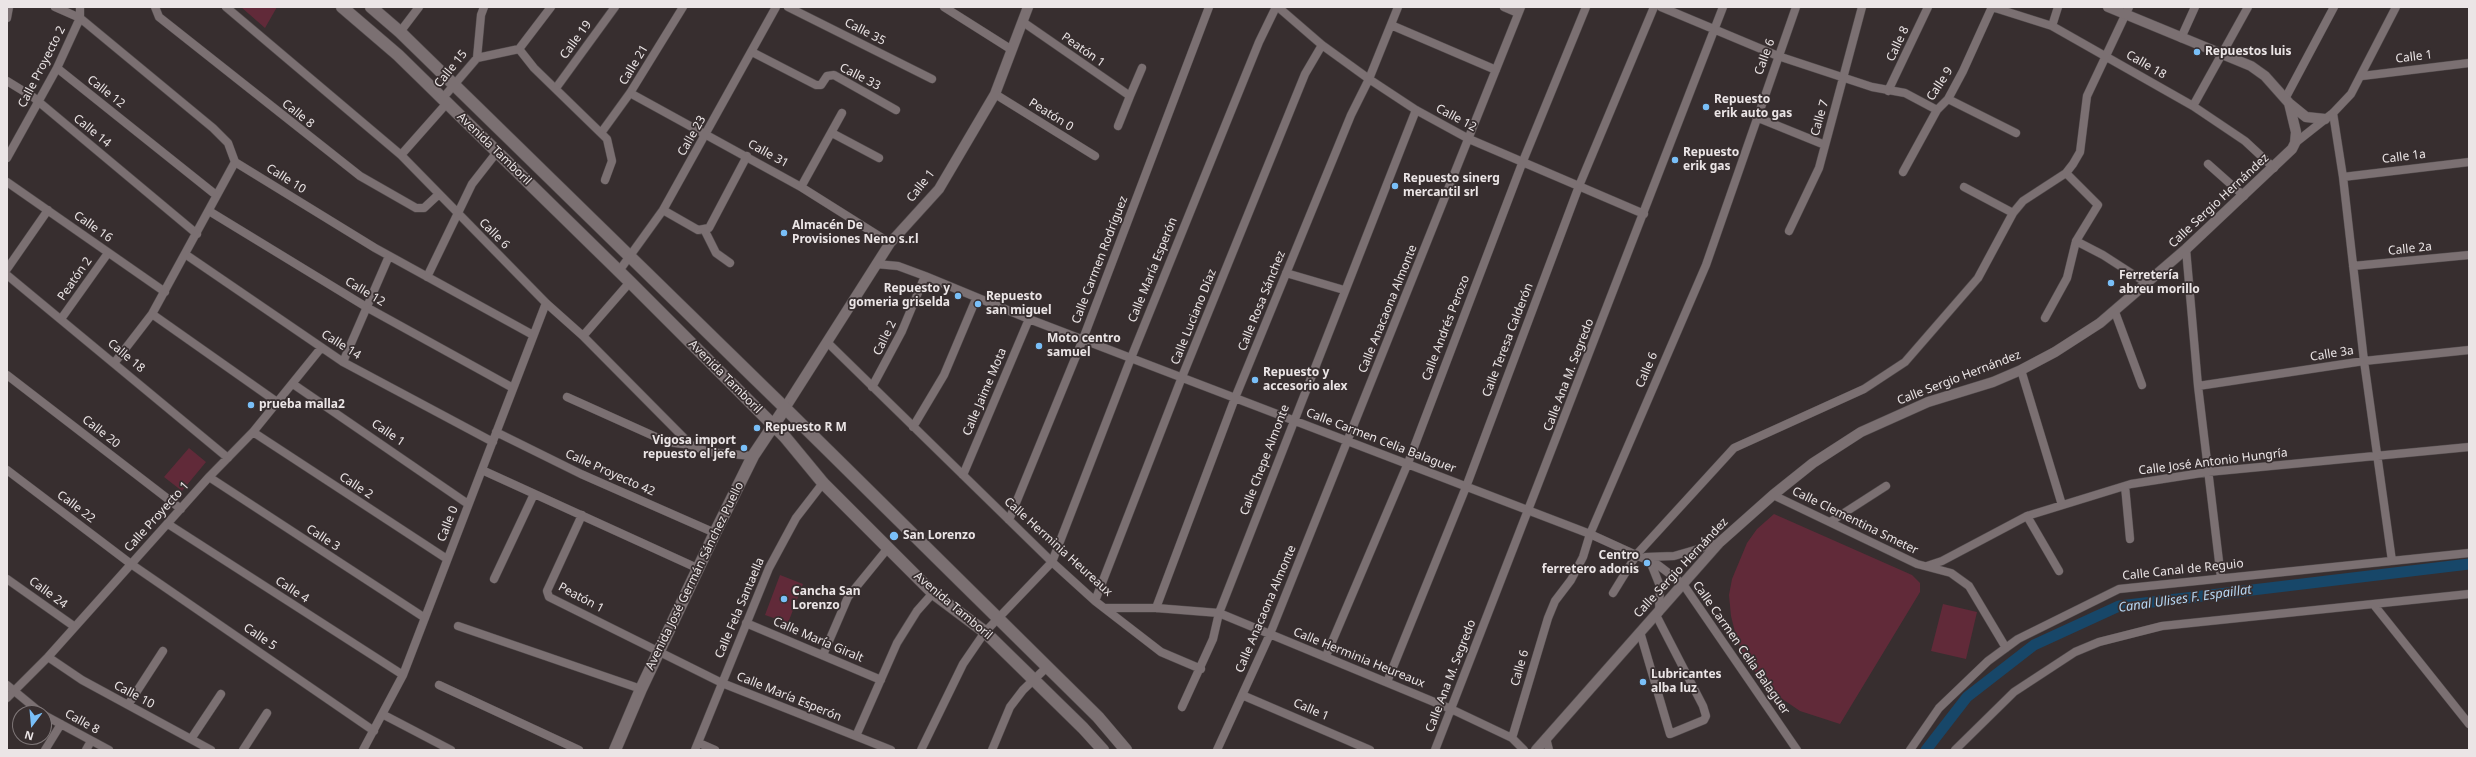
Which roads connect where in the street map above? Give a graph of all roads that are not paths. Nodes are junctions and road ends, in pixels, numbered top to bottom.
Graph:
1 (9, 7) edge
2 (55, 7) edge
3 (80, 7) edge
4 (155, 7) edge
5 (226, 7) edge
6 (342, 7) edge
7 (371, 7) edge
8 (419, 7) edge
9 (551, 7) edge
10 (615, 7) edge
11 (683, 7) edge
12 (776, 7) edge
13 (788, 7) edge
14 (944, 7) edge
15 (1028, 7) edge
16 (1209, 7) edge
17 (1277, 7) edge
18 (1398, 7) edge
19 (1504, 7) edge
20 (1586, 7) edge
21 (1654, 7) edge
22 (1661, 7) edge
23 (1723, 7) edge
24 (1796, 7) edge
25 (1862, 7) edge
26 (1928, 7) edge
27 (1992, 7) edge
28 (2058, 7) edge
29 (2108, 7) edge
30 (2195, 7) edge
31 (2248, 7) edge
32 (2334, 7) edge
33 (2396, 7) edge
34 (482, 8) edge
35 (1520, 10) edge
36 (2128, 11) edge
37 (7, 18) edge
38 (80, 18) junction
39 (1023, 22) junction
40 (1391, 24) junction
41 (2052, 26) junction
42 (1715, 30) junction
43 (400, 32) junction
44 (2181, 38) junction
45 (1322, 45) junction
46 (519, 49) junction
47 (1012, 50) junction
48 (752, 52) junction
49 (2221, 53) junction
50 (1778, 56) junction
51 (2106, 56) junction
52 (477, 58) junction
53 (2469, 63) edge
54 (57, 68) junction
55 (1142, 68) dead end
56 (1496, 70) junction
57 (2362, 76) junction
58 (1844, 78) junction
59 (932, 79) dead end
60 (1369, 79) junction
61 (7, 81) edge
62 (454, 85) junction
63 (556, 88) junction
64 (1888, 91) junction
65 (630, 93) junction
66 (995, 94) junction
67 (1130, 96) junction
68 (1948, 98) junction
69 (2288, 100) junction
70 (445, 101) junction
71 (38, 102) junction
72 (2193, 106) junction
73 (896, 110) dead end
74 (1416, 110) junction
75 (1937, 110) junction
76 (842, 113) dead end
77 (2329, 116) junction
78 (1756, 117) junction
79 (1118, 126) dead end
80 (601, 133) junction
81 (832, 133) junction
82 (2016, 133) dead end
83 (706, 135) junction
84 (1469, 139) junction
85 (2295, 143) junction
86 (1825, 146) junction
87 (497, 152) junction
88 (401, 155) junction
89 (747, 156) junction
90 (1095, 156) dead end
91 (7, 158) edge
92 (879, 158) dead end
93 (1523, 161) junction
94 (235, 162) junction
95 (2469, 162) edge
96 (2208, 164) dead end
97 (2274, 168) junction
98 (1903, 172) dead end
99 (2066, 173) junction
100 (2343, 176) junction
101 (605, 180) dead end
102 (7, 182) edge
103 (1579, 186) junction
104 (801, 187) junction
105 (1964, 187) dead end
106 (439, 194) junction
107 (216, 195) junction
108 (2244, 196) junction
109 (48, 210) junction
110 (663, 210) junction
111 (209, 211) junction
112 (456, 213) junction
113 (2013, 213) junction
114 (1644, 214) junction
115 (705, 230) junction
116 (1789, 231) dead end
117 (197, 234) junction
118 (2076, 241) junction
119 (890, 243) junction
120 (2186, 249) junction
121 (108, 253) junction
122 (185, 254) junction
123 (2469, 255) edge
124 (389, 256) junction
125 (630, 257) junction
126 (730, 263) dead end
127 (876, 264) junction
128 (2354, 266) junction
129 (7, 269) edge
130 (619, 271) junction
131 (1286, 273) junction
132 (7, 275) edge
133 (925, 276) junction
134 (427, 277) junction
135 (630, 282) junction
136 (2148, 284) junction
137 (1344, 290) junction
138 (164, 292) junction
139 (976, 299) junction
140 (546, 303) junction
141 (368, 308) junction
142 (2115, 312) junction
143 (152, 314) junction
144 (2045, 318) dead end
145 (61, 319) junction
146 (1029, 320) junction
147 (533, 335) junction
148 (583, 336) junction
149 (1083, 339) junction
150 (827, 342) junction
151 (321, 348) junction
152 (2469, 350) edge
153 (1131, 358) junction
154 (2364, 361) junction
155 (115, 362) junction
156 (343, 362) junction
157 (2021, 370) junction
158 (7, 375) edge
159 (1182, 378) junction
160 (293, 384) junction
161 (2142, 385) dead end
162 (2198, 386) junction
163 (872, 387) junction
164 (513, 388) junction
165 (568, 397) dead end
166 (1235, 398) junction
167 (277, 402) junction
168 (785, 408) junction
169 (1293, 421) junction
170 (774, 426) junction
171 (913, 426) junction
172 (253, 432) junction
173 (496, 432) junction
174 (1348, 441) junction
175 (493, 442) junction
176 (691, 445) junction
177 (2469, 447) edge
178 (753, 456) junction
179 (2376, 456) junction
180 (228, 458) junction
181 (1408, 464) junction
182 (7, 470) edge
183 (482, 470) junction
184 (2208, 472) junction
185 (963, 474) junction
186 (209, 477) junction
187 (823, 483) junction
188 (1886, 486) dead end
189 (2125, 486) junction
190 (1466, 487) junction
191 (534, 494) junction
192 (1773, 495) junction
193 (468, 504) junction
194 (2062, 505) junction
195 (181, 509) junction
196 (1529, 512) junction
197 (582, 515) junction
198 (2027, 516) junction
199 (1009, 520) junction
200 (1830, 522) junction
201 (168, 524) junction
202 (715, 533) junction
203 (1590, 534) junction
204 (2130, 539) dead end
205 (1719, 543) junction
206 (888, 548) junction
207 (2469, 553) edge
208 (1639, 555) junction
209 (447, 559) junction
210 (1650, 561) junction
211 (2392, 561) junction
212 (1052, 562) junction
213 (131, 564) junction
214 (1927, 566) junction
215 (697, 568) junction
216 (2059, 571) dead end
217 (2221, 578) junction
218 (7, 579) edge
219 (494, 579) dead end
220 (1683, 584) junction
221 (933, 593) junction
222 (1613, 593) dead end
223 (2469, 594) edge
224 (1095, 601) junction
225 (2374, 604) junction
226 (1105, 608) junction
227 (1156, 608) junction
228 (1219, 613) junction
229 (1658, 614) junction
230 (425, 618) junction
231 (998, 618) junction
232 (746, 623) junction
233 (458, 626) dead end
234 (75, 627) junction
235 (985, 632) junction
236 (1640, 632) junction
237 (1270, 634) junction
238 (2006, 648) junction
239 (163, 651) dead end
240 (658, 651) junction
241 (823, 655) junction
242 (1326, 656) junction
243 (48, 657) junction
244 (1047, 667) junction
245 (1201, 669) junction
246 (403, 675) junction
247 (881, 680) junction
248 (1034, 680) junction
249 (1387, 682) junction
250 (722, 683) junction
251 (7, 685) edge
252 (439, 685) dead end
253 (641, 690) junction
254 (14, 691) junction
255 (221, 694) dead end
256 (1242, 695) junction
257 (7, 698) edge
258 (31, 705) edge
259 (128, 705) junction
260 (1182, 707) dead end
261 (1451, 709) junction
262 (267, 713) dead end
263 (384, 715) junction
264 (52, 719) edge
265 (61, 724) junction
266 (2469, 724) edge
267 (374, 731) junction
268 (856, 736) junction
269 (1512, 738) junction
270 (1546, 738) junction
271 (192, 740) junction
272 (91, 741) junction
273 (697, 747) edge
274 (1121, 748) edge
275 (46, 750) edge
276 (86, 750) edge
277 (109, 750) edge
278 (211, 750) edge
279 (243, 750) edge
280 (363, 750) edge
281 (451, 750) edge
282 (579, 750) edge
283 (615, 750) edge
284 (715, 750) edge
285 (891, 750) edge
286 (921, 750) edge
287 (992, 750) edge
288 (1103, 750) edge
289 (1217, 750) edge
290 (1370, 750) edge
291 (1435, 750) edge
292 (1524, 750) edge
293 (1536, 750) edge
294 (1549, 750) edge
295 (1797, 750) edge
296 (1910, 750) edge
297 (1955, 750) edge

1 - 37 street
2 - 38 street
3 - 38 street, Calle Proyecto 2
4 - 106 street, Calle 8
5 - 88 street, Calle 6
6 - 70 main road, Avenida Tamboril
7 - 43 main road, Avenida Tamboril
8 - 43 street
9 - 46 street
10 - 63 street, Calle 19
11 - 65 street, Calle 21
12 - 48 street, Calle 23
13 - 59 street, Calle 35
14 - 47 street
15 - 39 street, Calle 1
16 - 149 street, Calle Carmen Rodríguez
17 - 45 street, Calle 12
17 - 153 street, Calle María Esperón
18 - 40 street, Calle Rosa Sánchez
19 - 35 street
20 - 93 street, Calle Andrés Perozo
21 - 103 street, Calle Teresa Calderón
22 - 42 street
23 - 42 street, Calle Ana M. Segredo
24 - 50 street, Calle 6
25 - 58 street, Calle 7
26 - 64 street, Calle 8
27 - 41 street, Calle 18
27 - 68 street, Calle 9
28 - 41 street
29 - 36 street
30 - 44 street
31 - 49 street
32 - 69 street
33 - 57 street, Calle Sergio Hernández
34 - 52 street, Calle 15
35 - 56 street, Calle Anacaona Almonte
36 - 44 street
36 - 51 street
38 - 54 street, Calle Proyecto 2
38 - 94 street
39 - 47 street, Calle 1
39 - 67 street, Peatón 1
40 - 56 street
40 - 60 street, Calle Rosa Sánchez
41 - 51 street, Calle 18
42 - 50 street
42 - 114 street, Calle Ana M. Segredo
43 - 62 main road, Avenida Tamboril
44 - 49 street
45 - 60 street, Calle 12
45 - 159 street, Calle Luciano Díaz
46 - 52 street
46 - 63 street
47 - 66 street, Calle 1
48 - 73 street, Calle 33
48 - 83 street, Calle 23
49 - 69 street
49 - 72 street
50 - 58 street
50 - 78 street, Calle 6
51 - 72 street, Calle 18
51 - 99 street
52 - 62 street, Calle 15
53 - 57 street, Calle 1
54 - 71 street, Calle Proyecto 2
54 - 107 street, Calle 12
55 - 67 street
56 - 84 street, Calle Anacaona Almonte
57 - 77 street, Calle Sergio Hernández
58 - 64 street
58 - 86 street, Calle 7
60 - 74 street, Calle 12
60 - 131 street, Calle Rosa Sánchez
61 - 71 street, Calle 14
62 - 70 street, Calle 15
62 - 125 main road, Avenida Tamboril
63 - 80 street
64 - 75 street
65 - 80 street, Calle 21
65 - 83 street, Calle 31
66 - 90 street, Peatón 0
66 - 119 street, Calle 1
67 - 79 street
68 - 75 street, Calle 9
68 - 82 street
69 - 77 street
69 - 85 street
70 - 87 main road, Avenida Tamboril
70 - 88 street, Calle 15
71 - 91 street, Calle Proyecto 2
71 - 117 street, Calle 14
72 - 97 street, Calle 18
74 - 84 street, Calle 12
74 - 137 street, Calle Chepe Almonte
75 - 98 street, Calle 9
76 - 81 street
77 - 85 street, Calle Sergio Hernández
77 - 100 street
78 - 86 street
78 - 203 street, Calle 6
80 - 101 street
81 - 92 street
81 - 104 street
83 - 89 street, Calle 31
83 - 110 street, Calle 23
84 - 93 street, Calle 12
84 - 174 street, Calle Anacaona Almonte
85 - 97 street, Calle Sergio Hernández
86 - 116 street, Calle 7
87 - 112 street
87 - 130 main road, Avenida Tamboril
88 - 106 street, Calle 6
89 - 104 street, Calle 31
89 - 115 street
93 - 103 street, Calle 12
93 - 181 street, Calle Andrés Perozo
94 - 107 street
94 - 124 street, Calle 10
95 - 100 street, Calle 1a
96 - 108 street
97 - 108 street, Calle Sergio Hernández
99 - 113 street
99 - 118 street
100 - 128 street
102 - 109 street, Calle 16
103 - 114 street, Calle 12
103 - 190 street, Calle Teresa Calderón
104 - 119 street, Calle 31
105 - 113 street
106 - 112 street, Calle 6
107 - 111 street
108 - 120 street, Calle Sergio Hernández
109 - 121 street, Calle 16
109 - 129 street
110 - 115 street
110 - 125 street, Calle 23
111 - 117 street
111 - 141 street, Calle 12
112 - 134 street
112 - 140 street, Calle 6
113 - 208 street
114 - 196 street, Calle Ana M. Segredo
115 - 126 street
117 - 122 street
118 - 136 street
118 - 144 street
119 - 127 street, Calle 1
120 - 136 street, Calle Sergio Hernández
120 - 162 street
121 - 138 street, Calle 16
121 - 145 street, Peatón 2
122 - 138 street
122 - 151 street, Calle 14
123 - 128 street, Calle 2a
124 - 134 street, Calle 10
124 - 141 street
125 - 130 street, Calle 23
125 - 168 main road, Avenida Tamboril
127 - 133 street, Calle Carmen Celia Balaguer
127 - 150 street, Calle 1
128 - 154 street
130 - 135 main road, Avenida Tamboril
131 - 137 street
131 - 166 street, Calle Rosa Sánchez
132 - 145 street, Calle 18
133 - 139 street, Calle Carmen Celia Balaguer
133 - 163 street, Calle 2
134 - 147 street, Calle 10
135 - 148 street
135 - 170 main road, Avenida Tamboril
136 - 142 street, Calle Sergio Hernández
137 - 169 street, Calle Chepe Almonte
138 - 143 street
139 - 146 street, Calle Carmen Celia Balaguer
139 - 171 street
140 - 147 street, Calle 0
140 - 148 street, Calle 6
141 - 156 street
141 - 164 street, Calle 12
142 - 157 street, Calle Sergio Hernández
142 - 161 street
143 - 155 street
143 - 167 street
145 - 155 street, Calle 18
146 - 149 street, Calle Carmen Celia Balaguer
146 - 185 street, Calle Jaime Mota
147 - 164 street, Calle 0
148 - 176 street, Calle 6
149 - 153 street, Calle Carmen Celia Balaguer
149 - 199 street, Calle Carmen Rodríguez
150 - 163 street, Calle Herminia Heureaux
150 - 168 street, Calle 1
151 - 156 street, Calle 14
151 - 160 street, Calle Proyecto 1
152 - 154 street, Calle 3a
153 - 159 street, Calle Carmen Celia Balaguer
153 - 212 street, Calle María Esperón
154 - 162 street, Calle 3a
154 - 179 street
155 - 180 street, Calle 18
156 - 175 street, Calle 14
157 - 192 street, Calle Sergio Hernández
157 - 194 street
158 - 195 street, Calle 20
159 - 166 street, Calle Carmen Celia Balaguer
159 - 224 street, Calle Luciano Díaz
160 - 167 street, Calle Proyecto 1
160 - 193 street, Calle 1
162 - 184 street
163 - 171 street, Calle Herminia Heureaux
164 - 173 street, Calle 0
165 - 176 street
166 - 169 street, Calle Carmen Celia Balaguer
166 - 227 street, Calle Rosa Sánchez
167 - 172 street, Calle Proyecto 1
168 - 170 main road, Avenida José Germán Sánchez Puello
168 - 231 main road, Avenida Tamboril
169 - 174 street, Calle Carmen Celia Balaguer
169 - 228 street, Calle Chepe Almonte
170 - 178 main road, Avenida José Germán Sánchez Puello
170 - 187 main road, Avenida Tamboril
171 - 185 street, Calle Herminia Heureaux
172 - 180 street, Calle Proyecto 1
172 - 209 street, Calle 2
173 - 175 street, Calle 0
173 - 202 street, Calle Proyecto 42
174 - 181 street, Calle Carmen Celia Balaguer
174 - 237 street, Calle Anacaona Almonte
175 - 183 street, Calle 0
176 - 178 street, Calle 6
177 - 179 street, Calle José Antonio Hungría
178 - 202 main road, Avenida José Germán Sánchez Puello
179 - 184 street, Calle José Antonio Hungría
179 - 211 street
180 - 186 street, Calle Proyecto 1
181 - 190 street, Calle Carmen Celia Balaguer
181 - 242 street, Calle Andrés Perozo
182 - 213 street, Calle 22
183 - 191 street
183 - 193 street, Calle 0
184 - 189 street, Calle José Antonio Hungría
184 - 217 street
185 - 199 street, Calle Herminia Heureaux
186 - 195 street, Calle Proyecto 1
186 - 230 street, Calle 3
187 - 206 main road, Avenida Tamboril
187 - 232 street, Calle Fela Santaella
188 - 200 street
189 - 194 street, Calle José Antonio Hungría
189 - 204 street
190 - 196 street, Calle Carmen Celia Balaguer
190 - 249 street, Calle Teresa Calderón
191 - 197 street
191 - 219 street
192 - 200 street, Calle Clementina Smeter
192 - 205 street, Calle Sergio Hernández
193 - 209 street, Calle 0
194 - 198 street, Calle José Antonio Hungría
195 - 201 street, Calle Proyecto 1
196 - 203 street, Calle Carmen Celia Balaguer
196 - 261 street, Calle Ana M. Segredo
197 - 215 street
197 - 240 street, Peatón 1
198 - 214 street, Calle José Antonio Hungría
198 - 216 street
199 - 212 street, Calle Herminia Heureaux
200 - 214 street, Calle Clementina Smeter
201 - 213 street, Calle Proyecto 1
201 - 246 street, Calle 4
202 - 215 main road, Avenida José Germán Sánchez Puello
203 - 208 street, Calle Carmen Celia Balaguer
203 - 269 street, Calle 6
205 - 208 street
205 - 220 street, Calle Sergio Hernández
206 - 221 main road, Avenida Tamboril
206 - 241 street
207 - 211 street, Calle Canal de Reguio
208 - 210 street, Calle Carmen Celia Balaguer
208 - 222 street
209 - 230 street, Calle 0
210 - 220 street, Calle Carmen Celia Balaguer
210 - 229 street
211 - 217 street, Calle Canal de Reguio
212 - 224 street, Calle Herminia Heureaux
212 - 231 street, Calle María Esperón
213 - 234 street, Calle Proyecto 1
213 - 267 street, Calle 5
214 - 238 street, Calle Clementina Smeter
215 - 240 main road, Avenida José Germán Sánchez Puello
217 - 238 street, Calle Canal de Reguio
218 - 234 street, Calle 24
220 - 229 street, Calle Sergio Hernández
220 - 295 street, Calle Carmen Celia Balaguer
221 - 235 main road, Avenida Tamboril
221 - 247 street
223 - 225 street
224 - 226 street, Calle Herminia Heureaux
225 - 266 street
225 - 297 street
226 - 227 street, Calle Herminia Heureaux
226 - 245 street
227 - 228 street, Calle Herminia Heureaux
228 - 237 street, Calle Herminia Heureaux
228 - 245 street, Calle Chepe Almonte
229 - 236 street, Calle Sergio Hernández
229 - 236 street
230 - 246 street, Calle 0
231 - 235 street, Calle María Esperón
231 - 244 main road, Avenida Tamboril
232 - 241 street, Calle María Giralt
232 - 250 street, Calle Fela Santaella
233 - 253 street
234 - 243 street, Calle Proyecto 1
235 - 248 main road, Avenida Tamboril
235 - 286 street, Calle María Esperón
236 - 270 street, Calle Sergio Hernández
237 - 242 street, Calle Herminia Heureaux
237 - 256 street, Calle Anacaona Almonte
238 - 296 street, Calle Canal de Reguio
239 - 259 street
240 - 250 street, Calle María Esperón
240 - 253 main road, Avenida José Germán Sánchez Puello
241 - 247 street, Calle María Giralt
242 - 249 street, Calle Herminia Heureaux
243 - 254 street, Calle Proyecto 1
243 - 259 street, Calle 10
244 - 248 street
244 - 274 main road, Avenida Tamboril
245 - 260 street, Calle Chepe Almonte
246 - 263 street, Calle 0
247 - 268 street
248 - 287 street
248 - 288 main road, Avenida Tamboril
249 - 261 street, Calle Herminia Heureaux
250 - 268 street, Calle María Esperón
250 - 273 street, Calle Fela Santaella
251 - 254 street
252 - 282 street
253 - 283 main road, Avenida José Germán Sánchez Puello
254 - 257 street, Calle Proyecto 1
254 - 258 street
255 - 271 street
256 - 289 street, Calle Anacaona Almonte
256 - 290 street, Calle 1
259 - 271 street, Calle 10
261 - 269 street, Calle Herminia Heureaux
261 - 291 street, Calle Ana M. Segredo
262 - 279 street
263 - 267 street, Calle 0
263 - 281 street
264 - 265 street, Calle 8
265 - 272 street, Calle 8
265 - 275 street
267 - 280 street, Calle 0
268 - 285 street, Calle María Esperón
269 - 292 street, Calle Herminia Heureaux
270 - 293 street, Calle Sergio Hernández
270 - 294 street
271 - 278 street, Calle 10
272 - 276 street
272 - 277 street, Calle 8
273 - 284 street

